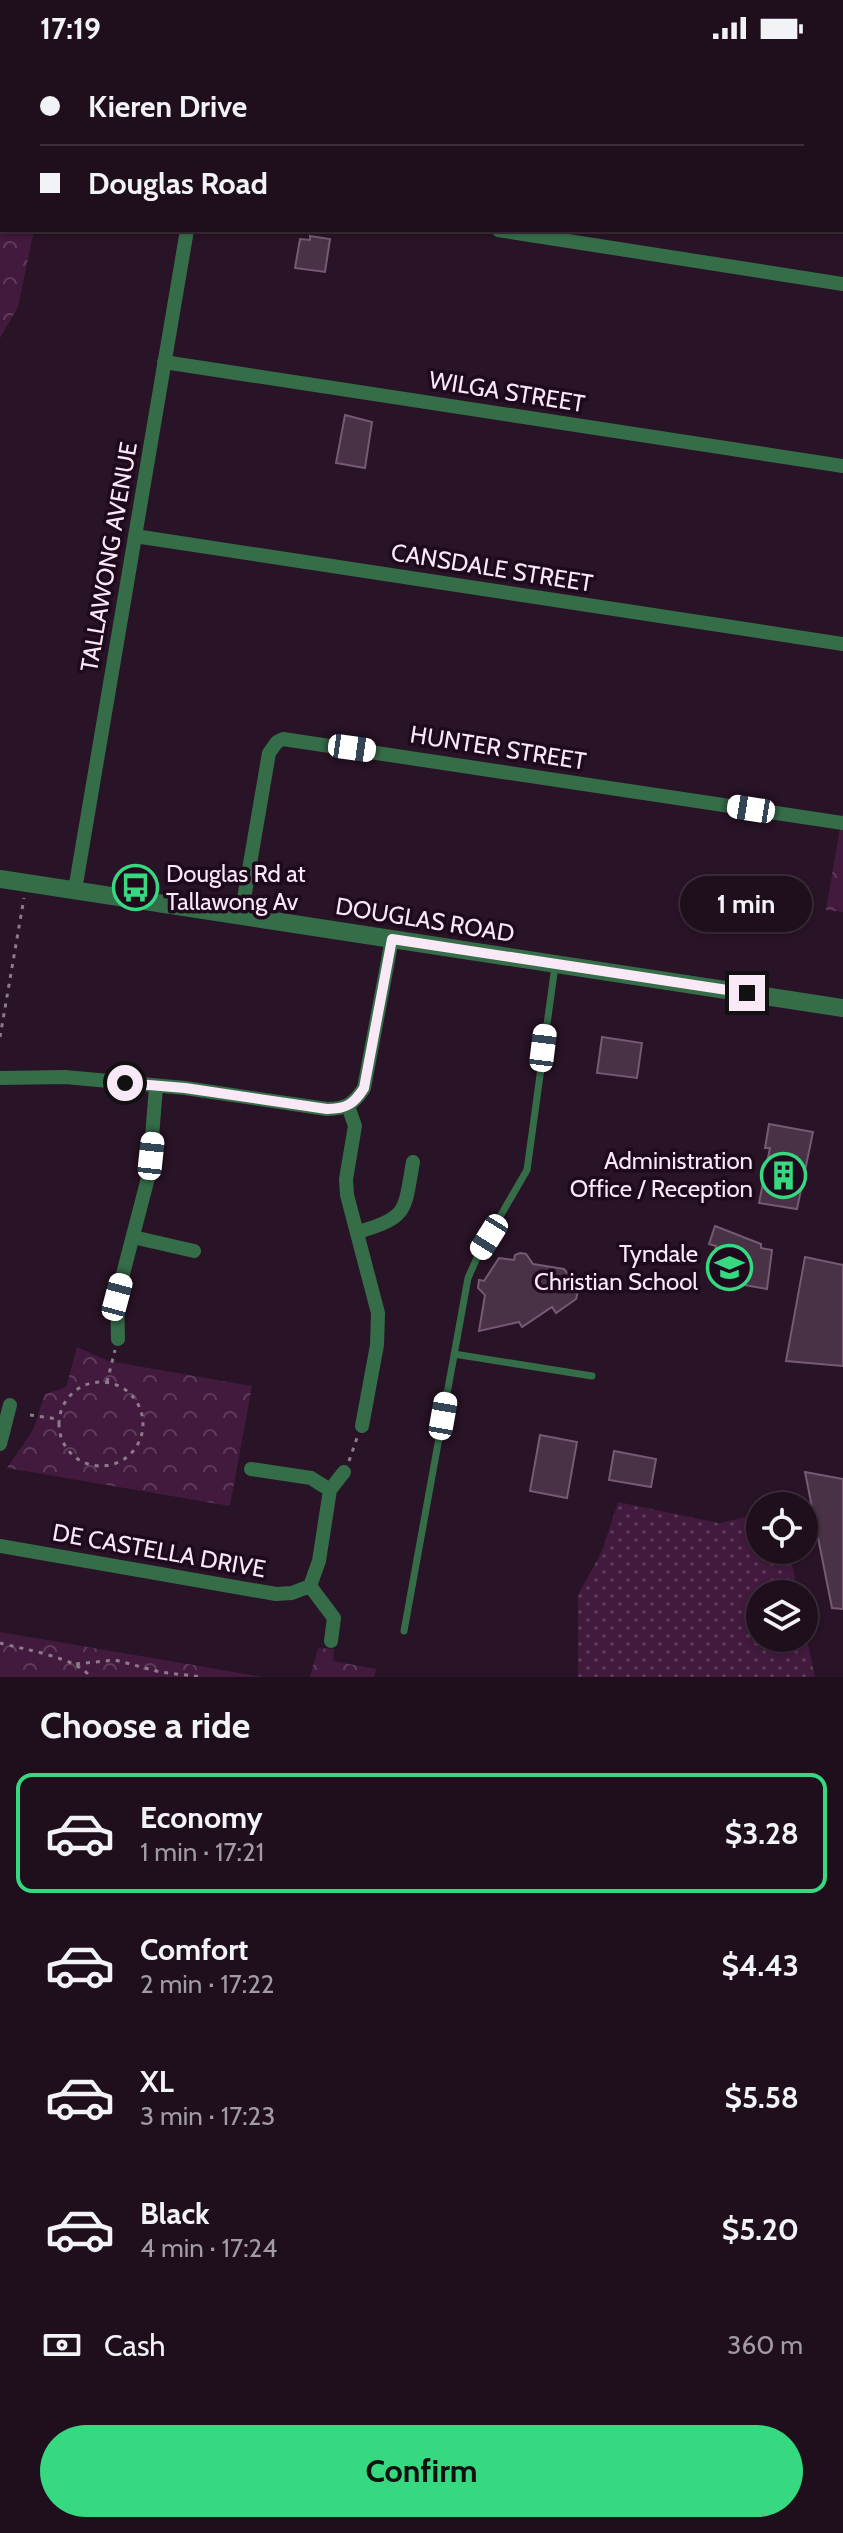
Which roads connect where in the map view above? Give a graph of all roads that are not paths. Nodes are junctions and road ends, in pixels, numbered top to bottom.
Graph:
1 (187, 232) edge
2 (511, 232) edge
3 (843, 284) edge
4 (164, 362) junction
5 (843, 466) edge
6 (135, 536) junction
7 (843, 644) edge
8 (843, 823) edge
9 (0, 879) edge
10 (75, 890) junction
11 (241, 916) junction
12 (392, 939) junction
13 (555, 964) junction
14 (843, 1008) edge
15 (0, 1078) edge
16 (156, 1087) junction
17 (348, 1106) junction
18 (413, 1162) dead end
19 (358, 1232) junction
20 (133, 1237) junction
21 (194, 1251) dead end
22 (118, 1339) road end
23 (454, 1354) junction
24 (592, 1376) dead end
25 (10, 1405) dead end
26 (362, 1426) road end
27 (0, 1444) edge
28 (251, 1469) dead end
29 (344, 1472) road end
30 (330, 1490) junction
31 (0, 1546) edge
32 (310, 1586) junction
33 (404, 1631) dead end
34 (331, 1641) dead end

1 - 4 street, TALLAWONG AVENUE
2 - 3 street
4 - 5 street, WILGA STREET
4 - 6 street, TALLAWONG AVENUE
6 - 7 street, CANSDALE STREET
6 - 10 street, TALLAWONG AVENUE
8 - 11 street, HUNTER STREET
9 - 10 street, DOUGLAS ROAD
10 - 11 street, DOUGLAS ROAD
11 - 12 street, DOUGLAS ROAD
12 - 13 street, DOUGLAS ROAD
12 - 17 street
13 - 14 street, DOUGLAS ROAD
13 - 23 lane
15 - 16 street
16 - 17 street
16 - 20 street
17 - 19 street
18 - 19 street
19 - 26 street
20 - 21 street
20 - 22 street
23 - 24 lane
23 - 33 lane
25 - 27 street
28 - 30 street
29 - 30 street
30 - 32 street
31 - 32 street, DE CASTELLA DRIVE
32 - 34 street

